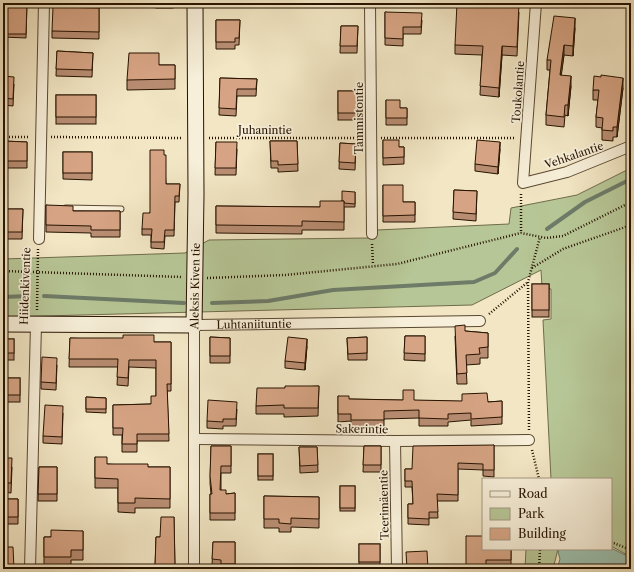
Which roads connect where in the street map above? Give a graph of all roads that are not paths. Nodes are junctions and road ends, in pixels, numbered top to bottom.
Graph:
1 (44, 3) edge
2 (195, 3) edge
3 (370, 3) edge
4 (536, 3) edge
5 (631, 146) edge
6 (523, 183) joint
7 (62, 208) edge
8 (121, 209) dead end
9 (372, 234) road end
10 (39, 239) road end
11 (480, 321) road end
12 (3, 324) edge
13 (36, 324) junction
14 (194, 325) junction
15 (195, 439) junction
16 (529, 440) road end
17 (395, 441) junction
18 (30, 569) edge
19 (194, 569) edge
20 (397, 569) edge

1 - 10 street, Hiidenkiventie
2 - 14 street, Aleksis Kiven tie
3 - 9 street, Tammistontie
4 - 6 street, Toukolantie
5 - 6 street, Vehkalantie
7 - 8 lane
11 - 14 street, Luhtaniituntie
12 - 13 street, Luhtaniituntie
13 - 14 street, Luhtaniituntie
13 - 18 street, Hiidenkiventie
14 - 15 street, Aleksis Kiven tie
15 - 17 street, Sakerintie
15 - 19 street, Aleksis Kiven tie
16 - 17 street, Sakerintie
17 - 20 street, Teerimäentie

